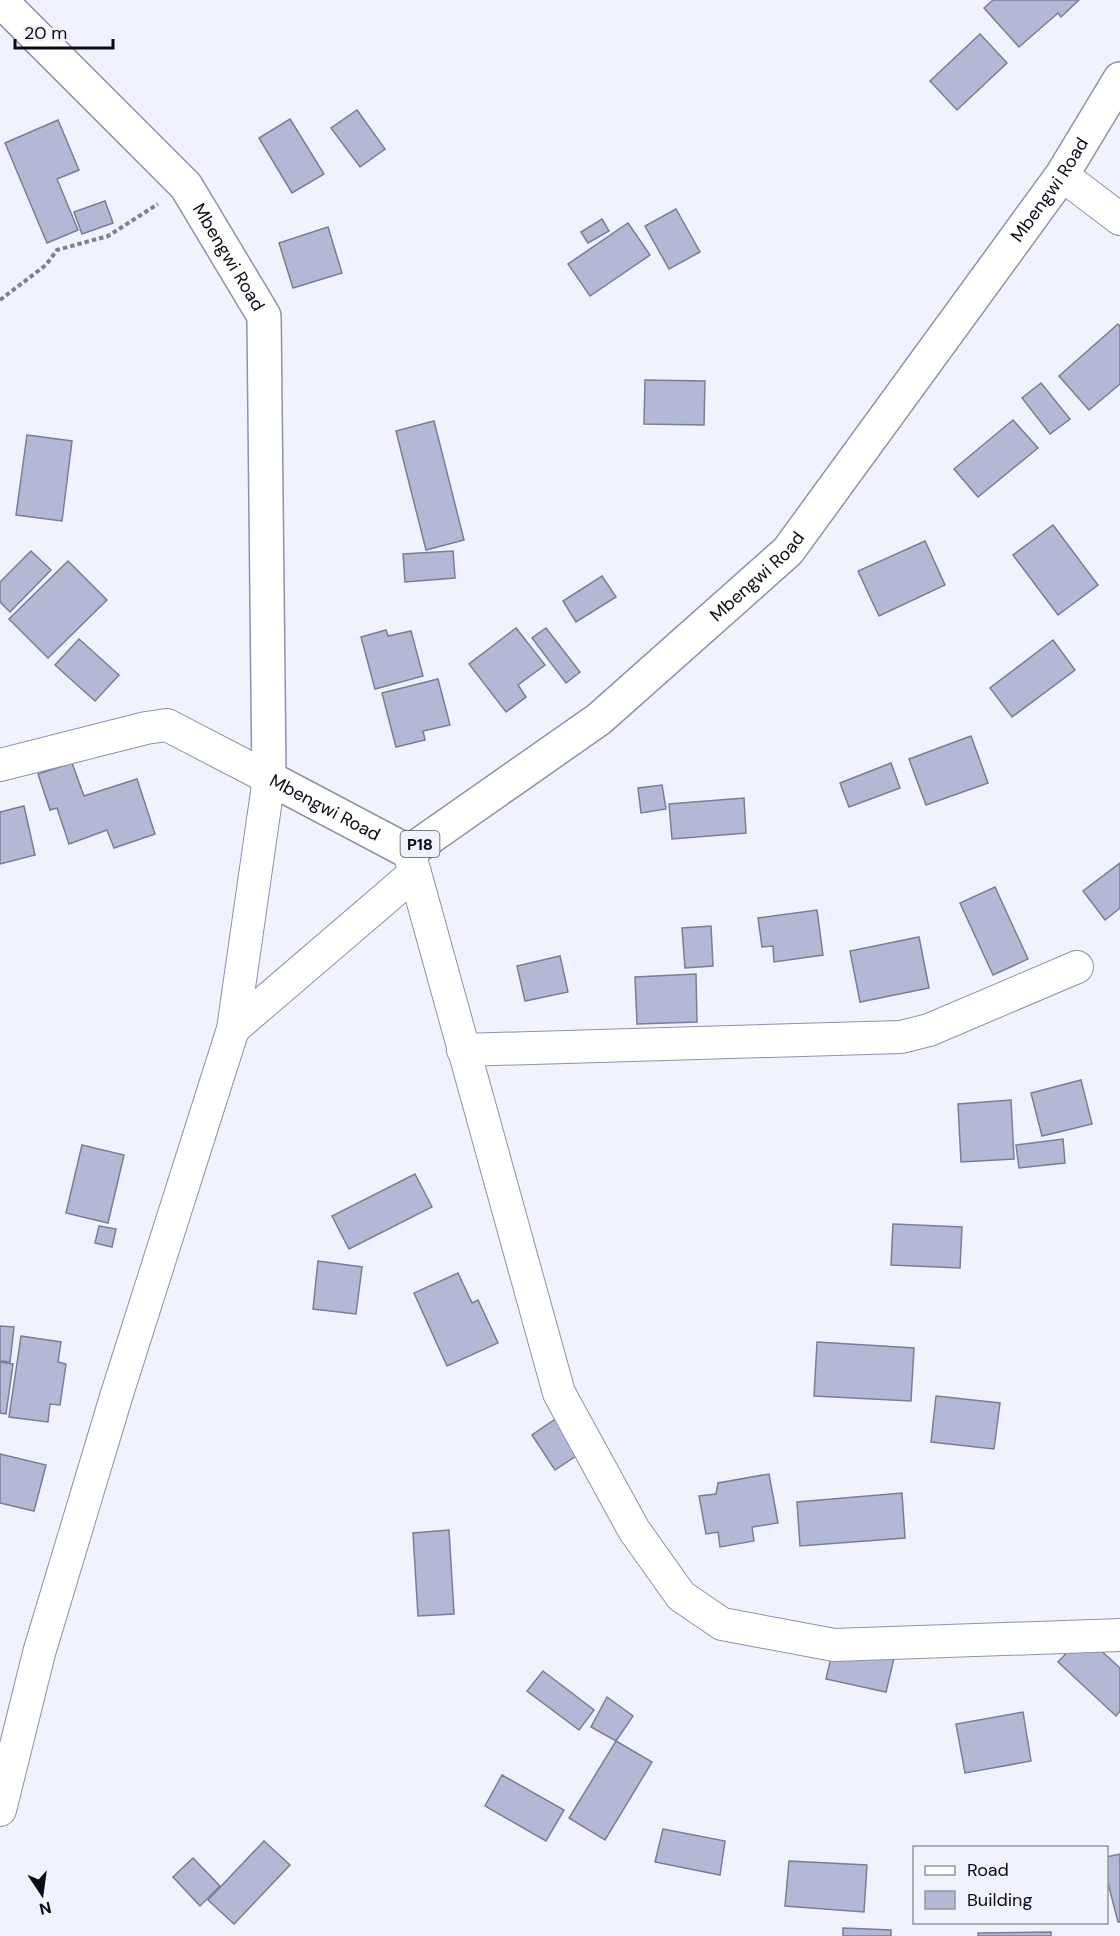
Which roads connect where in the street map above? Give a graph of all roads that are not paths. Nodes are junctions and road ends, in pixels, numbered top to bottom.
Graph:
1 (0, 0) edge
2 (1120, 79) edge
3 (1062, 175) junction
4 (1120, 219) edge
5 (0, 765) edge
6 (269, 778) junction
7 (412, 863) junction
8 (1077, 967) dead end
9 (233, 1029) junction
10 (463, 1050) junction
11 (1120, 1635) edge
12 (0, 1810) edge

1 - 6 main road, Mbengwi Road
2 - 3 main road, Mbengwi Road / P18
3 - 4 street
3 - 7 main road, Mbengwi Road / P18
5 - 6 street
6 - 7 main road, Mbengwi Road / P18
6 - 9 street
7 - 9 street
7 - 10 street
8 - 10 street
9 - 12 street
10 - 11 street

